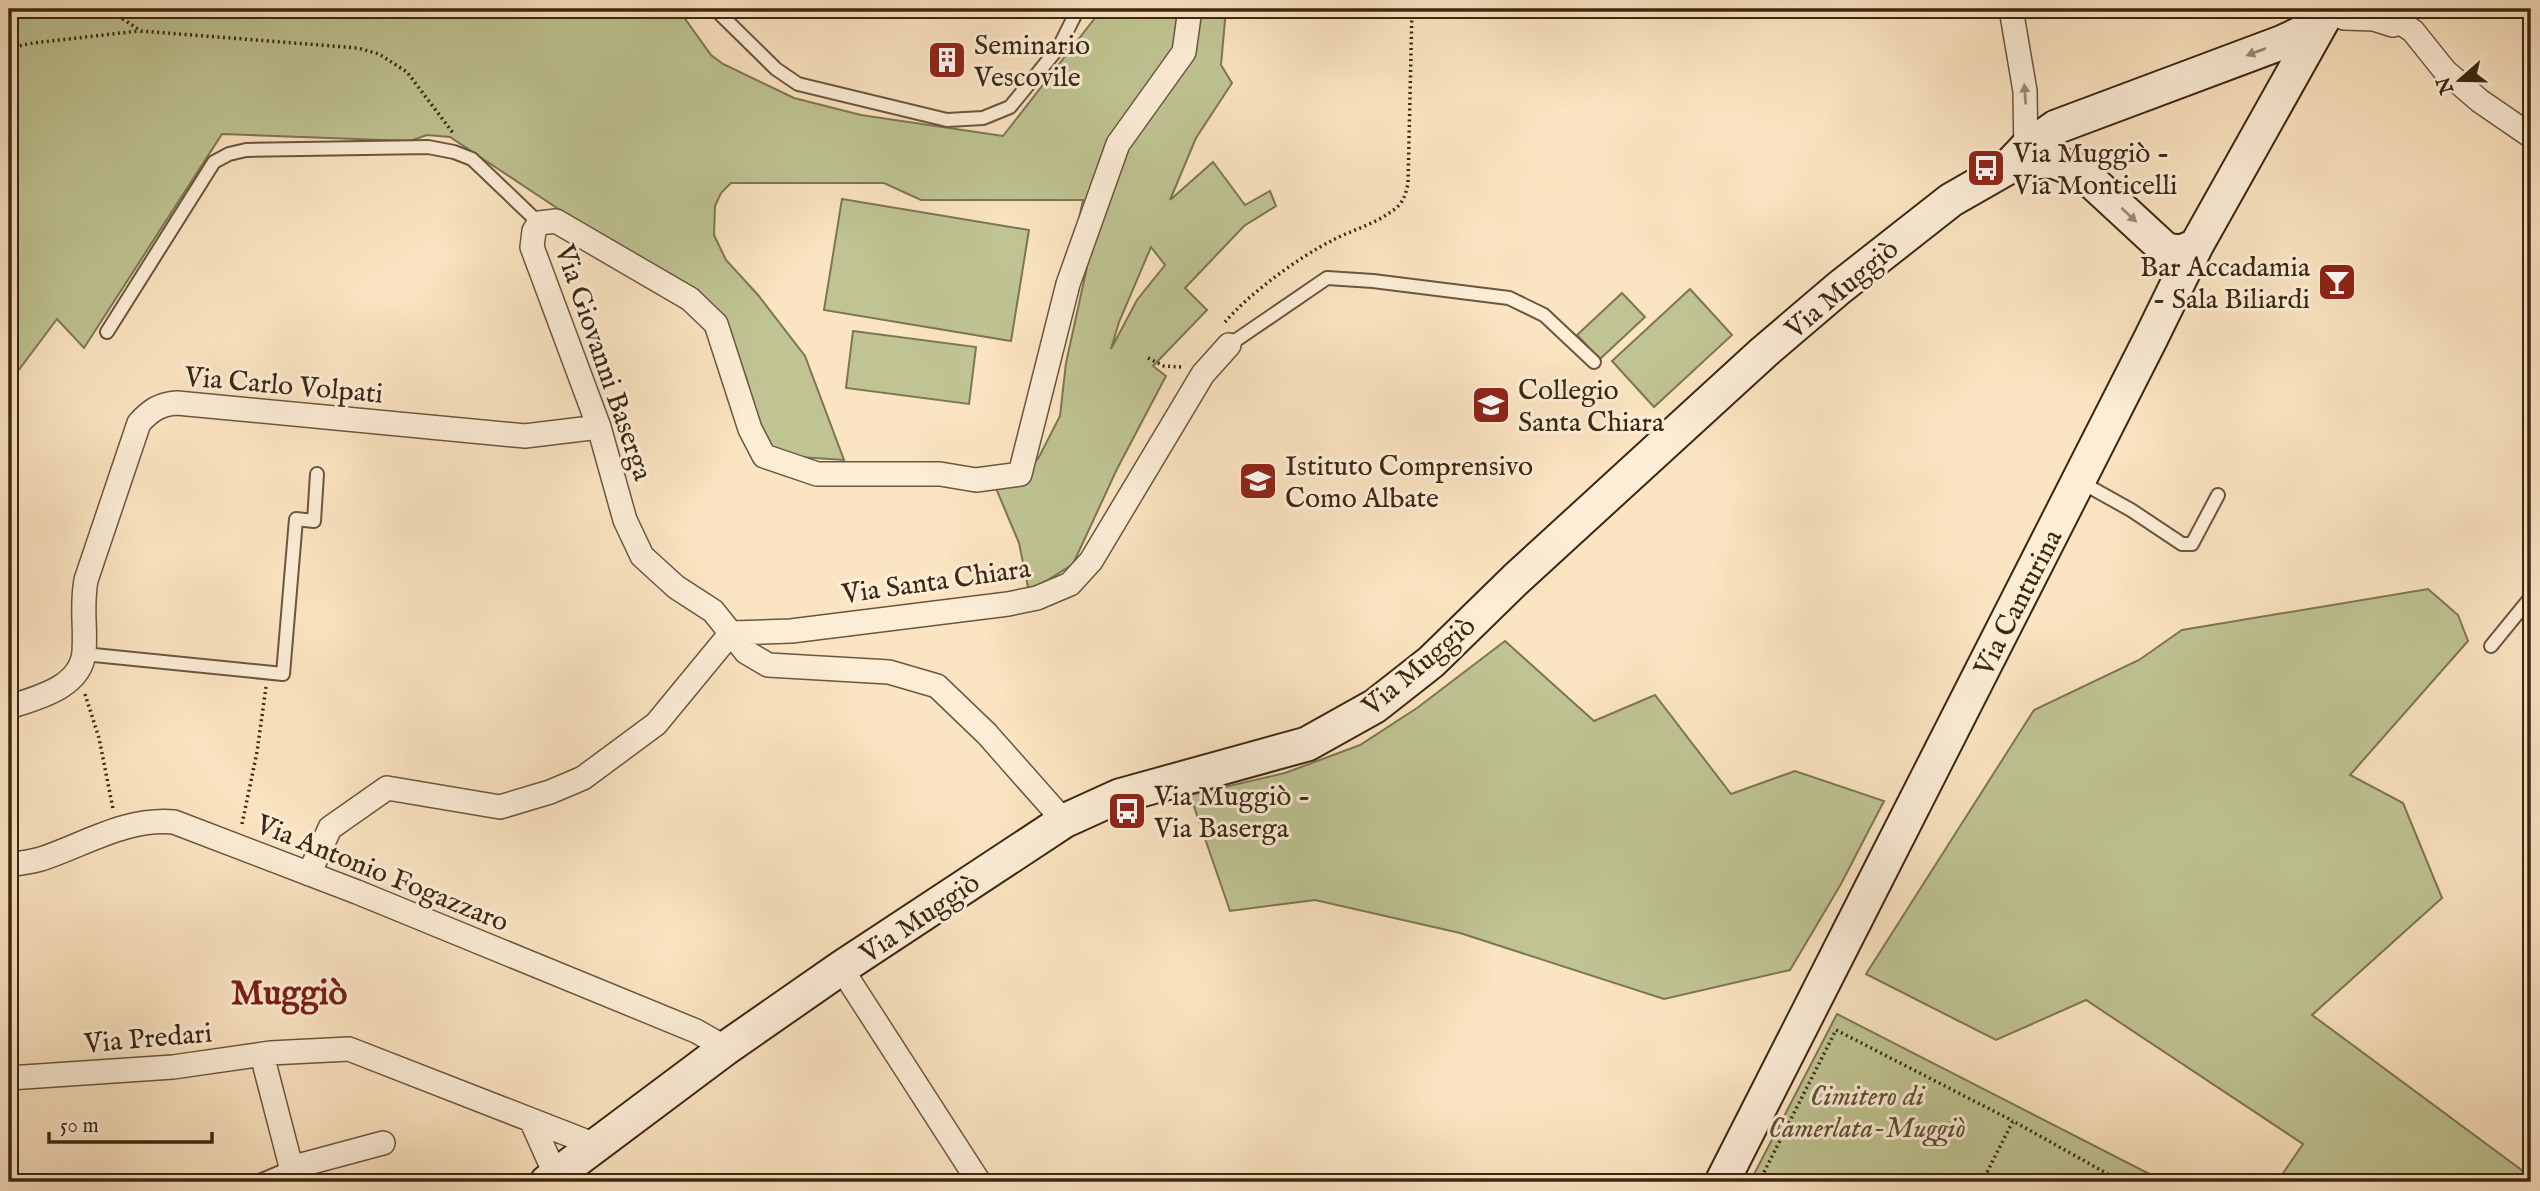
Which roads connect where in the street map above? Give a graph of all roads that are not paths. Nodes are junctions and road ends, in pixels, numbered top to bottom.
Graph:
1 (715, 9) edge
2 (1078, 9) edge
3 (1190, 9) edge
4 (2011, 9) edge
5 (2365, 9) edge
6 (2375, 9) edge
7 (2404, 9) edge
8 (2331, 17) edge
9 (2413, 31) junction
10 (2531, 136) edge
11 (2020, 159) junction
12 (539, 223) junction
13 (2162, 246) junction
14 (2196, 246) junction
15 (2173, 292) junction
16 (107, 332) dead end
17 (1223, 337) joint
18 (1594, 362) dead end
19 (599, 427) junction
20 (317, 474) dead end
21 (2079, 481) junction
22 (2218, 495) dead end
23 (2531, 597) edge
24 (731, 633) junction
25 (2491, 646) dead end
26 (81, 662) junction
27 (9, 707) edge
28 (1063, 821) junction
29 (9, 865) edge
30 (309, 874) junction
31 (841, 968) junction
32 (726, 1048) junction
33 (262, 1055) junction
34 (9, 1078) edge
35 (531, 1120) junction
36 (383, 1143) dead end
37 (598, 1146) junction
38 (292, 1175) edge
39 (551, 1179) edge
40 (257, 1182) edge
41 (979, 1182) edge
42 (1722, 1182) edge

1 - 2 lane
3 - 12 street, Via Giovanni Baserga
11 -> 4 street
5 - 8 street
6 - 9 street
7 - 9 street
8 - 9 street
8 -> 11 street, Via Muggiò
8 - 14 street, Via Canturina
9 - 10 street
11 -> 13 street
11 - 28 street, Via Muggiò
12 - 16 lane
12 - 19 street, Via Giovanni Baserga
13 - 14 street
13 - 15 street
14 - 15 street, Via Canturina
15 - 21 street, Via Canturina
17 - 18 lane
17 - 24 street, Via Santa Chiara
19 - 24 street, Via Giovanni Baserga
19 - 26 street, Via Carlo Volpati
20 - 26 lane
21 - 22 lane
21 - 42 street, Via Canturina
23 - 25 lane
24 - 28 street, Via Giovanni Baserga
24 - 30 street
26 - 27 street
28 - 31 street, Via Muggiò
29 - 30 street, Via Antonio Fogazzaro
30 - 32 street, Via Antonio Fogazzaro
31 - 32 street, Via Muggiò
31 - 41 street
32 - 37 street, Via Muggiò
33 - 34 street, Via Predari
33 - 35 street, Via Predari
33 - 38 street
35 - 37 street, Via Predari
35 - 39 street
36 - 38 street
37 - 39 street, Via Muggiò
38 - 40 lane

